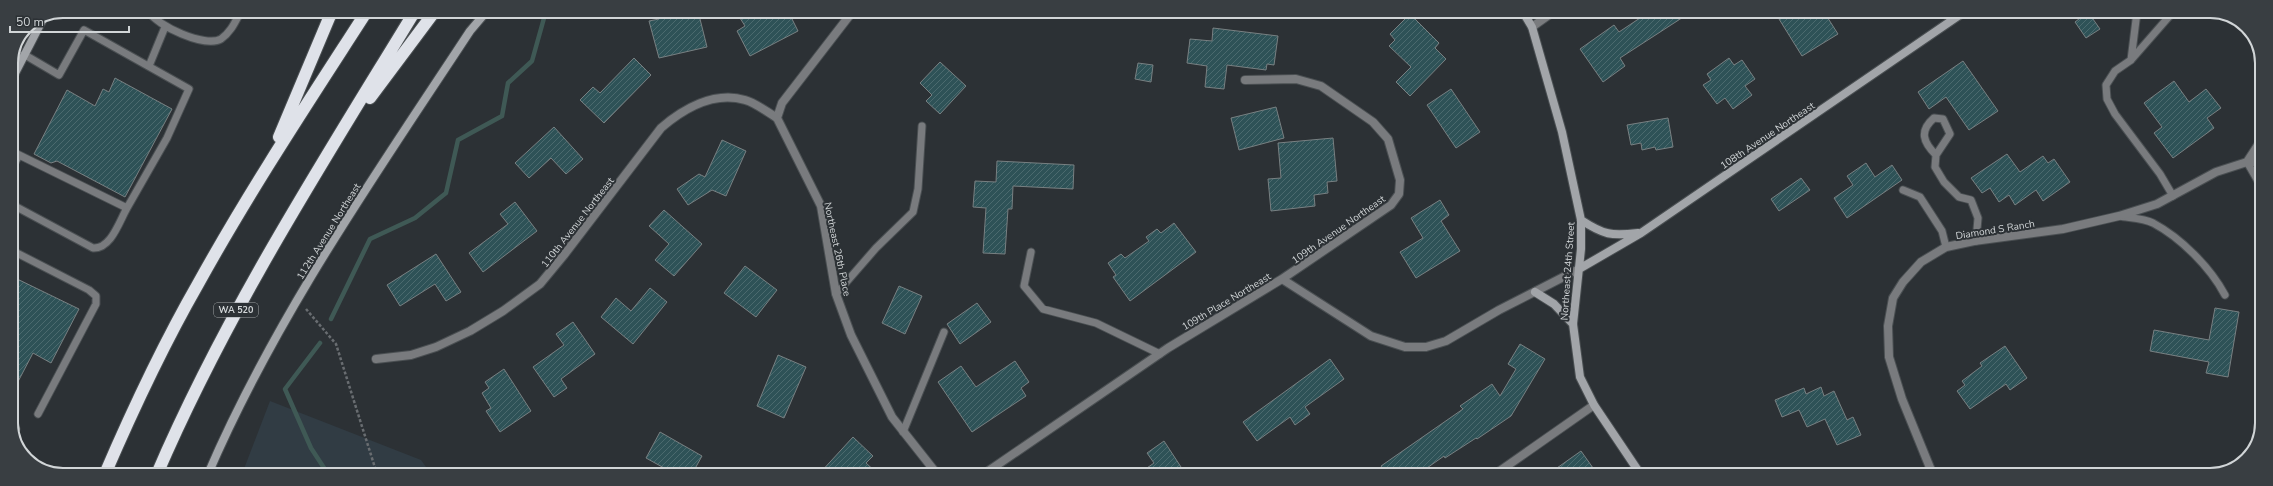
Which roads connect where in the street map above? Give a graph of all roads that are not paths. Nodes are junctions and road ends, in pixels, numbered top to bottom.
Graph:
1 (155, 18) edge
2 (238, 18) edge
3 (329, 18) edge
4 (362, 18) edge
5 (411, 18) edge
6 (430, 18) edge
7 (481, 18) edge
8 (848, 18) edge
9 (1527, 18) edge
10 (1545, 18) edge
11 (1955, 18) edge
12 (2136, 18) edge
13 (2169, 18) edge
14 (41, 24) edge
15 (165, 27) junction
16 (1532, 27) junction
17 (25, 55) junction
18 (19, 56) edge
19 (2131, 60) junction
20 (149, 66) junction
21 (18, 68) edge
22 (1245, 80) dead end
23 (777, 118) junction
24 (922, 126) dead end
25 (2255, 150) edge
26 (328, 154) junction
27 (19, 155) edge
28 (1936, 155) junction
29 (2247, 162) junction
30 (2255, 162) edge
31 (264, 171) junction
32 (2255, 176) edge
33 (1903, 190) dead end
34 (2173, 196) junction
35 (18, 208) edge
36 (127, 208) junction
37 (2119, 216) junction
38 (1581, 220) junction
39 (1641, 233) junction
40 (1976, 241) junction
41 (1946, 247) junction
42 (1031, 252) dead end
43 (18, 254) edge
44 (1579, 270) junction
45 (1282, 279) junction
46 (1535, 292) junction
47 (836, 294) junction
48 (2224, 295) dead end
49 (1573, 324) junction
50 (944, 332) dead end
51 (1160, 354) junction
52 (376, 359) dead end
53 (1594, 405) junction
54 (38, 414) dead end
55 (903, 432) junction
56 (107, 468) edge
57 (160, 468) edge
58 (211, 468) edge
59 (932, 468) edge
60 (993, 468) edge
61 (1504, 468) edge
62 (1636, 468) edge
63 (1930, 468) edge

1 - 15 lane
2 - 15 lane
3 - 31 highway
4 - 31 highway
5 - 26 highway, WA 520
6 - 26 highway
7 - 58 main road, 112th Avenue Northeast
8 - 23 street
9 - 16 main road, Northeast 24th Street
10 - 16 street
11 - 39 main road, 108th Avenue Northeast
12 - 19 lane
13 - 19 lane
14 - 17 main road
15 - 20 lane
16 - 38 main road, Northeast 24th Street
17 - 18 lane
17 - 20 lane
17 - 21 main road
19 - 34 lane
20 - 36 lane
22 - 45 street, 109th Avenue Northeast
23 - 47 street, Northeast 26th Place
23 - 52 street, 110th Avenue Northeast
24 - 47 lane
25 - 29 street
26 - 57 highway, WA 520
27 - 36 lane
28 - 28 lane
28 - 40 lane
29 - 30 street, Diamond S Ranch
29 - 32 lane
29 - 34 street, Diamond S Ranch
31 - 56 highway
33 - 41 lane
34 - 37 street, Diamond S Ranch
35 - 36 lane
37 - 40 street, Diamond S Ranch
37 - 48 lane
38 - 39 main road
38 - 44 main road, Northeast 24th Street
39 - 44 main road, 108th Avenue Northeast
40 - 41 street, Diamond S Ranch
41 - 63 street, Diamond S Ranch
42 - 51 lane
43 - 54 lane
44 - 46 street, 109th Place Northeast
44 - 49 main road, Northeast 24th Street
45 - 46 street, 109th Place Northeast
45 - 51 street, 109th Place Northeast
46 - 49 main road
47 - 55 street, Northeast 26th Place
49 - 53 main road, Northeast 24th Street
50 - 55 lane
51 - 60 street, 109th Place Northeast
53 - 61 street
53 - 62 main road, Northeast 24th Street
55 - 59 street, Northeast 26th Place

